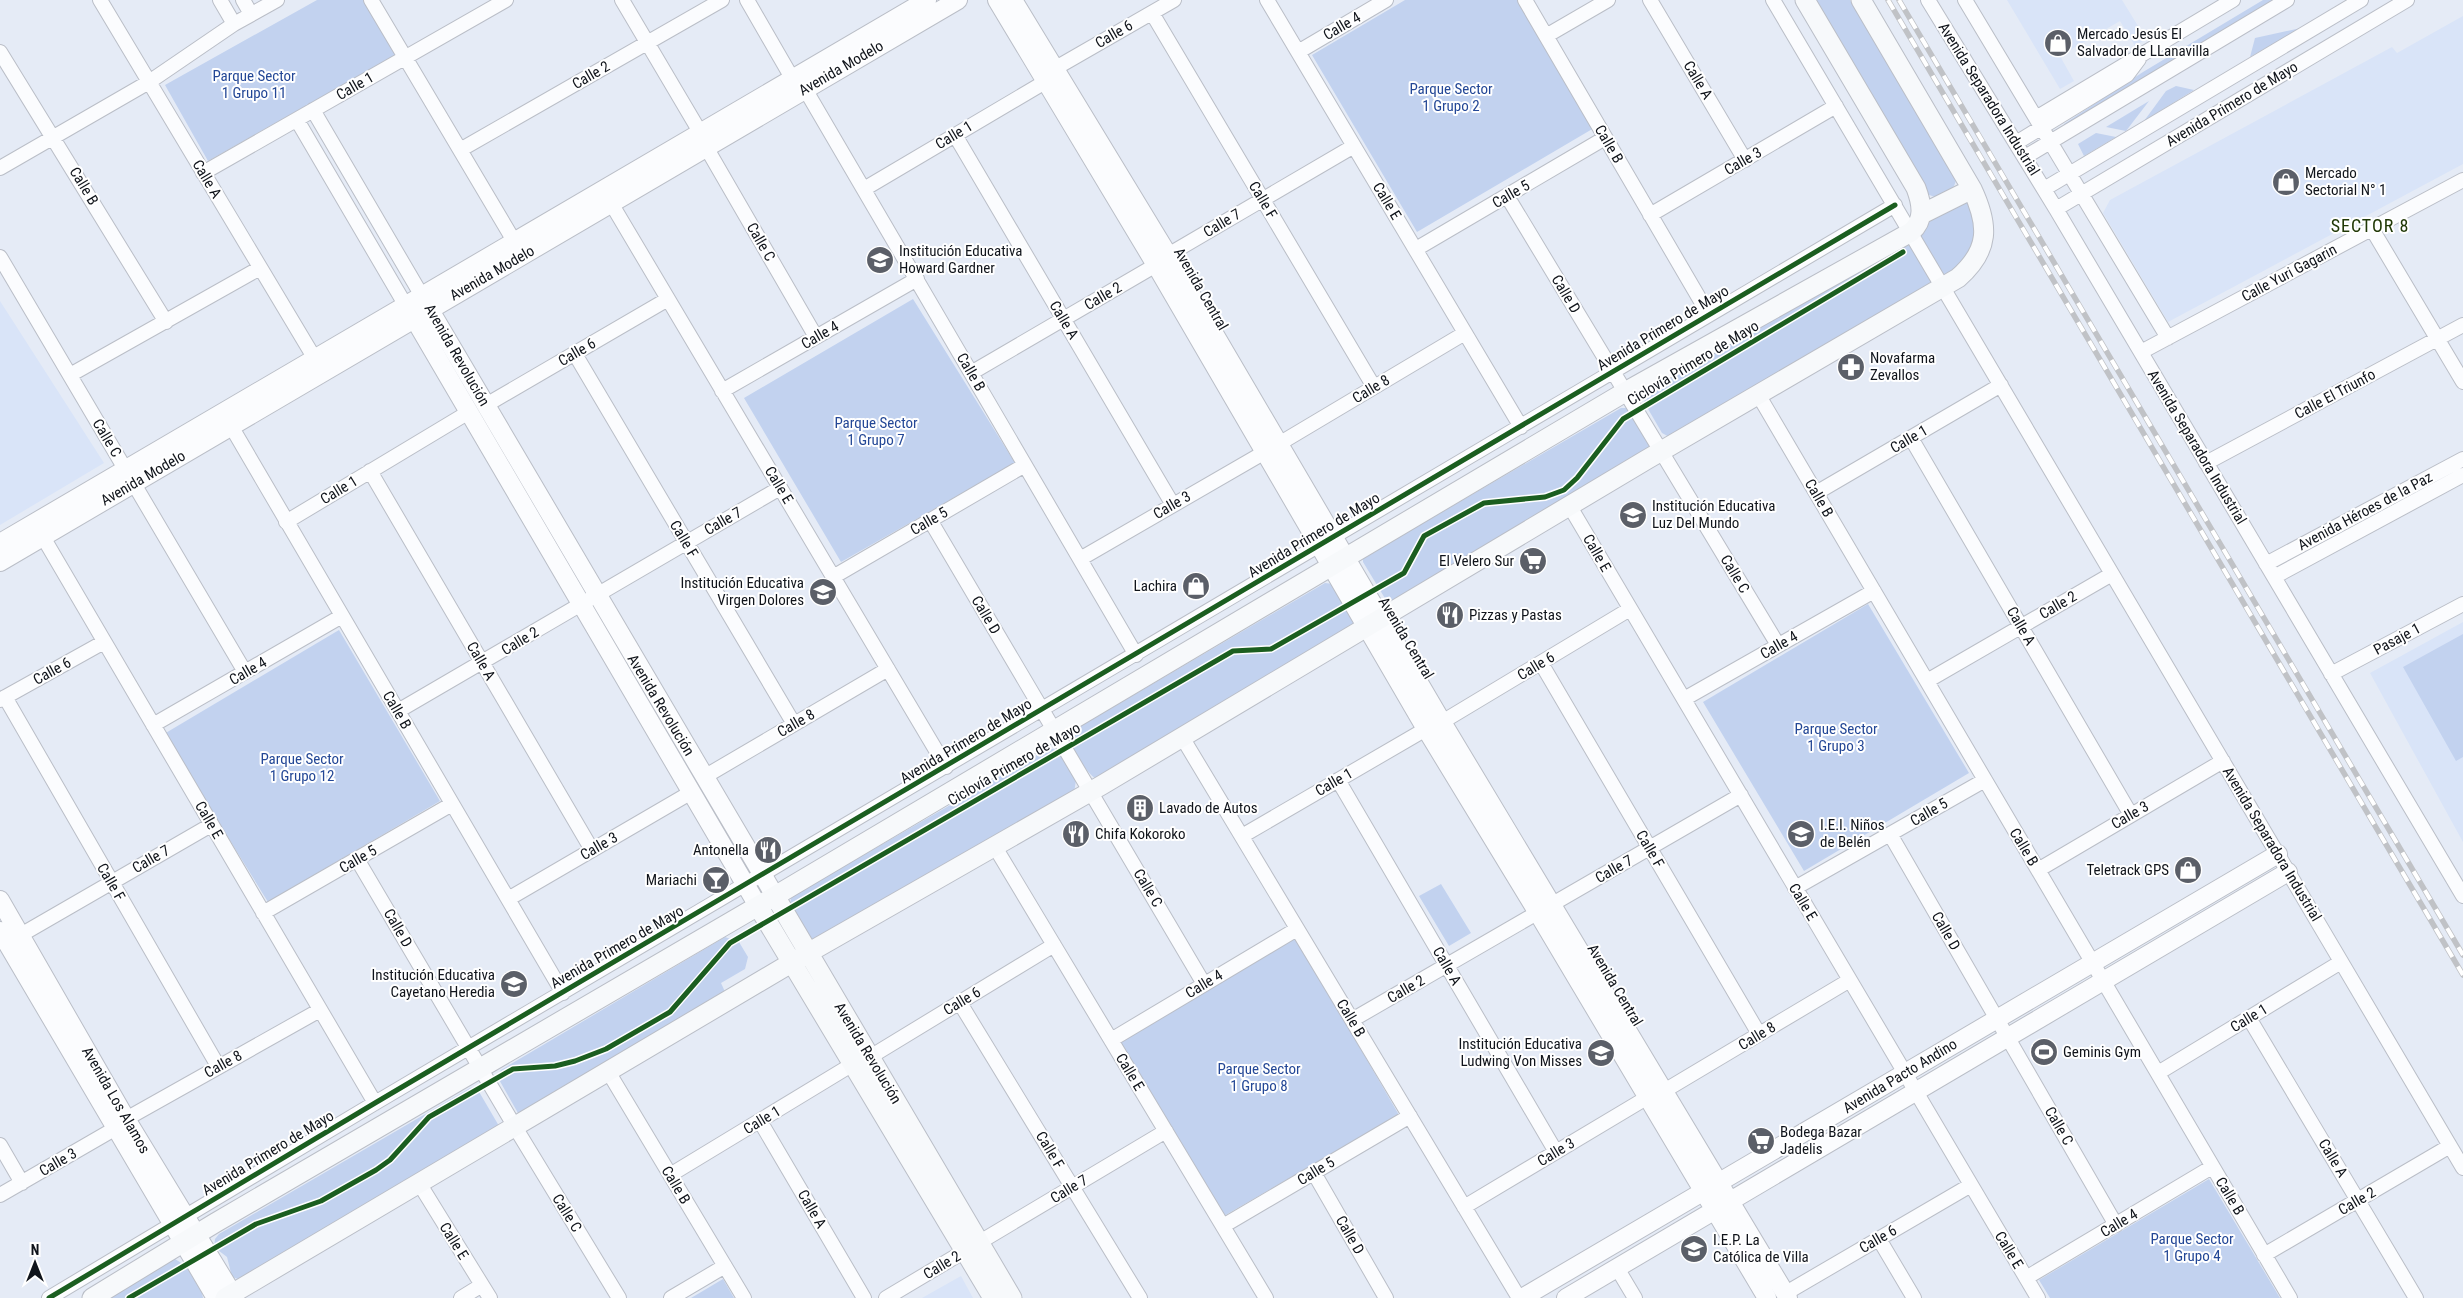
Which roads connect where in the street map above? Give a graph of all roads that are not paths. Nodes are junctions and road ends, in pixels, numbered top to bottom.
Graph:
1 (100, 0) edge
2 (220, 0) edge
3 (243, 0) edge
4 (276, 0) edge
5 (371, 0) edge
6 (506, 0) edge
7 (622, 0) edge
8 (722, 0) edge
9 (747, 0) edge
10 (926, 0) edge
11 (958, 0) edge
12 (997, 0) edge
13 (1013, 0) edge
14 (1174, 0) edge
15 (1267, 0) edge
16 (1386, 0) edge
17 (1525, 0) edge
18 (1608, 0) edge
19 (1650, 0) edge
20 (1773, 0) edge
21 (1805, 0) edge
22 (1860, 0) edge
23 (1928, 0) edge
24 (1966, 0) edge
25 (2233, 0) edge
26 (2287, 0) edge
27 (2361, 0) edge
28 (2407, 0) edge
29 (1152, 13) junction
30 (251, 14) junction
31 (234, 24) junction
32 (1546, 36) junction
33 (648, 42) junction
34 (0, 52) edge
35 (1298, 52) junction
36 (405, 58) junction
37 (1049, 75) junction
38 (149, 82) junction
39 (798, 83) junction
40 (1836, 106) junction
41 (313, 110) junction
42 (297, 120) junction
43 (2039, 122) junction
44 (954, 135) junction
45 (54, 137) junction
46 (1605, 138) junction
47 (703, 139) junction
48 (2050, 142) junction
49 (2016, 143) junction
50 (1354, 146) junction
51 (460, 150) junction
52 (2025, 157) junction
53 (1745, 160) junction
54 (0, 168) edge
55 (203, 173) junction
56 (2070, 174) junction
57 (2463, 180) edge
58 (864, 189) junction
59 (1972, 189) junction
60 (2044, 189) junction
61 (2082, 194) junction
62 (1507, 196) junction
63 (1263, 199) junction
64 (611, 203) junction
65 (1895, 205) junction
66 (2056, 209) junction
67 (1922, 214) junction
68 (1650, 215) junction
69 (2372, 229) junction
70 (1911, 232) junction
71 (514, 241) junction
72 (1416, 249) junction
73 (0, 257) edge
74 (1162, 260) junction
75 (260, 268) junction
76 (917, 280) junction
77 (1943, 287) junction
78 (668, 299) junction
79 (426, 303) junction
80 (410, 312) junction
81 (1708, 315) junction
82 (1063, 319) junction
83 (166, 322) junction
84 (2463, 325) edge
85 (1465, 333) junction
86 (816, 337) junction
87 (2168, 338) junction
88 (2437, 339) junction
89 (2141, 352) junction
90 (575, 354) junction
91 (314, 359) junction
92 (1613, 372) junction
93 (971, 373) junction
94 (70, 375) junction
95 (2463, 382) edge
96 (2001, 385) junction
97 (1374, 387) junction
98 (722, 391) junction
99 (1626, 392) junction
100 (1759, 396) junction
101 (486, 405) junction
102 (469, 412) junction
103 (230, 426) junction
104 (1521, 427) junction
105 (1911, 438) junction
106 (1271, 449) junction
107 (1661, 451) junction
108 (2463, 459) edge
109 (2206, 463) junction
110 (1025, 465) junction
111 (370, 471) junction
112 (2463, 475) edge
113 (130, 476) junction
114 (780, 488) junction
115 (1816, 493) junction
116 (2380, 502) junction
117 (1173, 505) junction
118 (1569, 505) junction
119 (2387, 515) junction
120 (930, 520) junction
121 (286, 522) junction
122 (42, 537) junction
123 (686, 542) junction
124 (1325, 542) junction
125 (0, 543) edge
126 (1080, 559) junction
127 (0, 562) edge
128 (1338, 564) junction
129 (2266, 564) junction
130 (2112, 574) junction
131 (833, 577) junction
132 (2274, 577) junction
133 (1874, 591) junction
134 (589, 600) junction
135 (2463, 604) edge
136 (1630, 609) junction
137 (342, 616) junction
138 (1374, 623) junction
139 (2021, 626) junction
140 (104, 642) junction
141 (1778, 645) junction
142 (1136, 655) junction
143 (482, 663) junction
144 (1540, 663) junction
145 (888, 669) junction
146 (245, 672) junction
147 (2331, 674) junction
148 (1927, 681) junction
149 (2, 699) edge
150 (1684, 699) junction
151 (1042, 710) junction
152 (398, 711) junction
153 (794, 724) junction
154 (153, 725) junction
155 (1434, 726) junction
156 (1054, 730) junction
157 (1182, 737) junction
158 (2223, 761) junction
159 (946, 768) junction
160 (704, 777) junction
161 (1338, 780) junction
162 (1985, 780) junction
163 (1091, 792) junction
164 (690, 793) junction
165 (1741, 795) junction
166 (452, 804) junction
167 (2131, 815) junction
168 (211, 824) junction
169 (1890, 834) junction
170 (1242, 836) junction
171 (995, 847) junction
172 (1650, 848) junction
173 (592, 850) junction
174 (2278, 854) junction
175 (357, 859) junction
176 (2038, 870) junction
177 (2288, 872) junction
178 (762, 875) junction
179 (112, 882) junction
180 (746, 886) junction
181 (1795, 888) junction
182 (775, 896) junction
183 (2463, 896) edge
184 (508, 899) junction
185 (0, 900) edge
186 (758, 906) junction
187 (1545, 909) junction
188 (263, 913) junction
189 (1297, 929) junction
190 (8, 939) edge
191 (1054, 945) junction
192 (808, 953) junction
193 (2092, 961) junction
194 (2341, 962) junction
195 (792, 963) junction
196 (1446, 965) junction
197 (1850, 980) junction
198 (2103, 981) junction
199 (1204, 984) junction
200 (563, 993) junction
201 (960, 1003) junction
202 (320, 1010) junction
203 (2249, 1018) junction
204 (1352, 1020) junction
205 (2003, 1027) junction
206 (1759, 1034) junction
207 (1111, 1040) junction
208 (468, 1048) junction
209 (862, 1061) junction
210 (218, 1066) junction
211 (480, 1069) junction
212 (609, 1072) junction
213 (1904, 1073) junction
214 (2158, 1074) junction
215 (1916, 1092) junction
216 (1656, 1094) junction
217 (375, 1103) junction
218 (1410, 1116) junction
219 (760, 1121) junction
220 (121, 1124) junction
221 (515, 1127) junction
222 (1166, 1131) junction
223 (0, 1145) edge
224 (2450, 1146) junction
225 (1556, 1152) junction
226 (2212, 1167) junction
227 (2463, 1168) edge
228 (1314, 1172) junction
229 (670, 1175) junction
230 (22, 1183) junction
231 (419, 1183) junction
232 (1720, 1183) junction
233 (1971, 1186) junction
234 (1072, 1187) junction
235 (1704, 1193) junction
236 (0, 1195) edge
237 (1731, 1200) junction
238 (2358, 1200) junction
239 (1464, 1207) junction
240 (1714, 1210) junction
241 (180, 1221) junction
242 (2116, 1225) junction
243 (1223, 1226) junction
244 (190, 1239) junction
245 (1879, 1239) junction
246 (972, 1247) junction
247 (2264, 1255) junction
248 (725, 1266) junction
249 (1617, 1268) junction
250 (2026, 1278) junction
251 (482, 1285) junction
252 (1787, 1296) edge
253 (227, 1297) edge
254 (49, 1298) edge
255 (92, 1298) edge
256 (461, 1298) edge
257 (490, 1298) edge
258 (619, 1298) edge
259 (672, 1298) edge
260 (744, 1298) edge
261 (864, 1298) edge
262 (886, 1298) edge
263 (993, 1298) edge
264 (1012, 1298) edge
265 (1140, 1298) edge
266 (1266, 1298) edge
267 (1386, 1298) edge
268 (1520, 1298) edge
269 (1566, 1298) edge
270 (1635, 1298) edge
271 (1767, 1298) edge
272 (1914, 1298) edge
273 (2038, 1298) edge
274 (2290, 1298) edge
275 (2416, 1298) edge

1 - 38 street, Calle A
2 - 31 street
3 - 30 street
4 - 30 street
5 - 36 street
6 - 36 street, Calle 1
7 - 33 street, Calle C
8 - 33 street, Calle 2
9 - 39 street, Calle B
10 - 39 street, Avenida Modelo
11 - 39 street, Avenida Modelo
12 - 37 street, Avenida Central
13 - 37 street, Avenida Central
14 - 29 street, Calle 6
15 - 35 street, Calle E
16 - 35 street, Calle 4
17 - 32 street, Calle B
18 - 32 street
19 - 53 street, Calle A
20 - 40 street, Avenida Separadora Industrial
21 - 67 main road
22 - 59 main road
23 - 49 street, Avenida Separadora Industrial
24 - 43 street, Avenida Separadora Industrial
25 - 43 street
26 - 48 street
27 - 56 street, Avenida Primero de Mayo
28 - 61 street, Avenida Primero de Mayo
29 - 37 street, Calle 6
29 - 63 street, Calle F
30 - 31 street
31 - 38 street
32 - 46 street, Calle B
33 - 47 street, Calle C
33 - 51 street, Calle 2
34 - 45 street, Calle B
35 - 50 street, Calle E
36 - 41 street, Calle 1
36 - 51 street
37 - 44 street, Calle 1
37 - 74 street, Avenida Central
38 - 45 street
38 - 55 street, Calle A
39 - 47 street, Avenida Modelo
39 - 58 street, Calle B
40 - 53 street, Calle 3
40 - 65 street, Avenida Separadora Industrial
41 - 42 street, Calle 1
41 - 79 street, Avenida Revolución
42 - 55 street, Calle 1
42 - 80 street, Avenida Revolución
43 - 48 street, Avenida Separadora Industrial
43 - 49 street
44 - 58 street, Calle 1
44 - 82 street, Calle A
45 - 54 street
45 - 83 street, Calle B
46 - 62 street, Calle 5
46 - 68 street, Calle B
47 - 64 street, Avenida Modelo
47 - 71 street, Avenida Modelo
47 - 86 street, Calle C
48 - 52 street
48 - 56 street, Avenida Separadora Industrial
49 - 52 street, Avenida Separadora Industrial
50 - 63 street, Calle 7
50 - 72 street, Calle E
51 - 71 street
52 - 60 street, Avenida Separadora Industrial
53 - 68 street, Calle 3
55 - 75 street, Calle A
56 - 60 street, Avenida Primero de Mayo
56 - 61 street, Avenida Separadora Industrial
57 - 69 street, Calle Yuri Gagarin
58 - 76 street, Calle B
59 - 67 main road
59 - 77 main road
60 - 66 street, Avenida Separadora Industrial
61 - 66 street, Avenida Primero de Mayo
61 - 87 street, Avenida Separadora Industrial
62 - 72 street, Calle 5
62 - 92 street, Calle D
63 - 74 street, Calle 7
63 - 97 street, Calle F
64 - 78 street, Calle E
64 - 79 street, Avenida Modelo
65 - 70 street, Avenida Separadora Industrial
65 - 81 street, Avenida Primero de Mayo
66 - 89 street, Avenida Separadora Industrial
67 - 70 main road
68 - 81 street, Calle B
69 - 87 street, Calle Yuri Gagarin
69 - 88 street
70 - 77 street, Avenida Separadora Industrial
70 - 99 main road
71 - 79 street, Avenida Modelo
72 - 85 street, Calle E
73 - 94 street, Calle C
74 - 82 street, Calle 2
74 - 106 street, Avenida Central
75 - 83 street
75 - 91 street, Calle A
76 - 86 street, Calle 4
76 - 93 street, Calle B
77 - 96 street, Avenida Separadora Industrial
77 - 100 main road
78 - 90 street, Calle 6
78 - 98 street, Calle E
79 - 80 street, Avenida Modelo
79 - 101 street, Avenida Revolución
80 - 91 street, Avenida Modelo
80 - 102 street, Avenida Revolución
80 - 103 street, Avenida Modelo
81 - 92 street, Avenida Primero de Mayo
82 - 93 street, Calle 2
82 - 117 street, Calle A
83 - 94 street
84 - 88 street, Calle El Triunfo
85 - 97 street, Calle 8
85 - 104 street, Calle E
86 - 98 street, Calle 4
87 - 89 street, Calle Yuri Gagarin
88 - 95 street
88 - 109 street, Calle El Triunfo
89 - 109 street, Avenida Separadora Industrial
90 - 101 street, Calle 6
90 - 123 street, Calle F
91 - 113 street, Avenida Modelo
92 - 99 street, Calle D
92 - 104 street, Avenida Primero de Mayo
93 - 110 street, Calle B
94 - 113 street, Calle C
96 - 105 street, Calle 1
96 - 130 street, Avenida Separadora Industrial
97 - 106 street, Calle 8
98 - 114 street, Calle E
99 - 107 street, Calle C
99 - 128 main road
100 - 107 main road
100 - 115 street, Calle B
101 - 134 street, Avenida Revolución
102 - 111 street, Calle 1
102 - 134 street, Avenida Revolución
103 - 113 street, Avenida Modelo
103 - 121 street, Calle B
104 - 124 street, Avenida Primero de Mayo
105 - 115 street, Calle 1
105 - 139 street, Calle A
106 - 117 street, Calle 3
106 - 124 street, Avenida Central
107 - 118 main road
107 - 141 street, Calle C
108 - 116 street, Avenida Héroes de la Paz
109 - 129 street, Avenida Separadora Industrial
110 - 120 street, Calle 5
110 - 126 street, Calle B
111 - 121 street, Calle 1
111 - 143 street, Calle A
112 - 119 street, Avenida Héroes de la Paz
113 - 122 street, Avenida Modelo
113 - 125 street, Avenida Modelo
113 - 146 street, Calle C
114 - 123 street, Calle 7
114 - 131 street, Calle E
115 - 133 street, Calle B
116 - 119 street
116 - 129 street, Avenida Héroes de la Paz
117 - 126 street, Calle 3
118 - 136 street, Calle E
118 - 138 main road
119 - 132 street, Avenida Héroes de la Paz
120 - 131 street, Calle 5
120 - 151 street, Calle D
121 - 137 street, Calle B
122 - 127 street, Avenida Modelo
122 - 140 street, Calle E
123 - 134 street, Calle 7
123 - 153 street, Calle F
124 - 128 street, Avenida Central
124 - 142 street, Avenida Primero de Mayo
126 - 142 street, Calle B
128 - 138 street, Avenida Central
128 - 156 main road
129 - 132 street, Avenida Separadora Industrial
130 - 139 street, Calle 2
130 - 158 street, Avenida Separadora Industrial
131 - 145 street, Calle E
132 - 147 street, Avenida Separadora Industrial
133 - 141 street, Calle 4
133 - 148 street, Calle B
134 - 143 street, Calle 2
134 - 160 street, Avenida Revolución
134 - 164 street, Avenida Revolución
135 - 147 street, Pasaje 1
136 - 144 street, Calle 6
136 - 150 street, Calle E
137 - 146 street, Calle 4
137 - 152 street, Calle B
138 - 155 street, Avenida Central
138 - 157 main road
139 - 148 street, Calle 2
139 - 167 street, Calle A
140 - 149 street, Calle 6
140 - 154 street, Calle E
141 - 150 street, Calle 4
142 - 151 street, Avenida Primero de Mayo
143 - 152 street, Calle 2
143 - 173 street, Calle A
144 - 155 street, Calle 6
144 - 172 street, Calle F
145 - 153 street, Calle 8
145 - 159 street, Calle E
146 - 154 street, Calle 4
147 - 183 street, Avenida Separadora Industrial
148 - 162 street, Calle B
149 - 179 street, Calle F
150 - 165 street, Calle E
151 - 156 street, Calle D
151 - 159 street, Avenida Primero de Mayo
152 - 166 street, Calle B
153 - 160 street, Calle 8
154 - 168 street, Calle E
155 - 161 street, Calle 1
155 - 187 street, Avenida Central
156 - 163 street, Calle C
156 - 182 main road
157 - 163 main road
157 - 170 street, Calle B
158 - 167 street, Calle 3
158 - 174 street, Avenida Separadora Industrial
159 - 178 street, Avenida Primero de Mayo
160 - 178 street, Avenida Revolución
161 - 170 street, Calle 1
161 - 196 street, Calle A
162 - 169 street, Calle 5
162 - 176 street, Calle B
163 - 171 main road
163 - 199 street, Calle C
164 - 173 street, Calle 3
164 - 180 street, Avenida Revolución
165 - 172 street, Calle 7
165 - 181 street, Calle E
166 - 175 street, Calle 5
166 - 184 street, Calle B
167 - 176 street, Calle 3
168 - 179 street, Calle 7
168 - 188 street, Calle E
169 - 181 street, Calle 5
169 - 205 street, Calle D
170 - 189 street, Calle B
171 - 191 street, Calle E
171 - 192 main road
172 - 187 street, Calle 7
172 - 206 street, Calle F
173 - 184 street, Calle 3
174 - 177 street, Avenida Separadora Industrial
174 - 193 street, Avenida Pacto Andino
175 - 188 street, Calle 5
175 - 208 street, Calle D
176 - 193 street, Calle B
177 - 194 street, Avenida Separadora Industrial
177 - 198 street, Avenida Pacto Andino
178 - 180 street, Avenida Primero de Mayo
178 - 182 street, Avenida Revolución
179 - 190 street, Calle 7
179 - 210 street, Calle F
180 - 186 street, Avenida Revolución
180 - 200 street, Avenida Primero de Mayo
181 - 197 street, Calle E
182 - 186 main road
182 - 192 main road, Avenida Revolución
184 - 200 street, Calle B
185 - 190 street, Avenida Los Alamos
186 - 195 main road, Avenida Revolución
186 - 211 main road
187 - 196 street, Calle 2
187 - 216 street, Avenida Central
188 - 202 street, Calle E
189 - 199 street, Calle 4
189 - 204 street, Calle B
190 - 220 street, Avenida Los Alamos
191 - 201 street, Calle 6
191 - 207 street, Calle E
192 - 195 main road
192 - 209 main road, Avenida Revolución
193 - 198 street, Calle B
193 - 205 street, Avenida Pacto Andino
194 - 203 street, Calle 1
194 - 224 street, Avenida Separadora Industrial
195 - 209 main road, Avenida Revolución
195 - 212 main road
196 - 204 street, Calle 2
196 - 225 street, Calle A
197 - 206 street, Calle 8
197 - 213 street, Calle E
198 - 205 street, Avenida Pacto Andino
198 - 214 street, Calle B
199 - 207 street, Calle 4
200 - 208 street, Avenida Primero de Mayo
201 - 209 street, Calle 6
201 - 234 street, Calle F
202 - 210 street, Calle 8
202 - 217 street, Calle E
203 - 214 street, Calle 1
203 - 238 street, Calle A
204 - 218 street, Calle B
205 - 213 street, Avenida Pacto Andino
205 - 215 street, Avenida Pacto Andino
205 - 242 street, Calle C
206 - 216 street, Calle 8
207 - 222 street, Calle E
208 - 211 street, Calle D
208 - 217 street, Avenida Primero de Mayo
209 - 219 street, Calle 1
209 - 246 main road, Avenida Revolución
210 - 220 street, Calle 8
211 - 221 street, Calle C
211 - 244 main road
212 - 221 main road
212 - 229 street, Calle B
213 - 215 street, Calle E
213 - 232 street, Avenida Pacto Andino
214 - 226 street, Calle B
215 - 233 street, Calle E
215 - 237 street, Avenida Pacto Andino
216 - 225 street, Calle 3
216 - 232 street, Avenida Central
216 - 235 street, Avenida Central
217 - 241 street, Avenida Primero de Mayo
218 - 228 street, Calle 5
218 - 239 street, Calle B
219 - 229 street, Calle 1
219 - 261 street, Calle A
220 - 230 street, Calle 3
220 - 241 street, Avenida Los Alamos
221 - 231 main road
221 - 258 street, Calle C
222 - 234 street, Calle 7
222 - 243 street, Calle E
223 - 230 street
224 - 227 street, Avenida Separadora Industrial
224 - 238 street, Calle 2
225 - 239 street, Calle 3
226 - 242 street, Calle 4
226 - 247 street, Calle B
228 - 243 street, Calle 5
228 - 267 street, Calle D
229 - 248 street, Calle B
230 - 236 street, Calle 3
231 - 251 street, Calle E
231 - 253 main road
232 - 235 street, Avenida Pacto Andino
232 - 237 street, Avenida Central
233 - 245 street, Calle 6
233 - 250 street, Calle E
234 - 246 street, Calle 7
234 - 265 street, Calle F
235 - 240 street, Avenida Central
235 - 268 street, Avenida Pacto Andino
237 - 240 street, Avenida Pacto Andino
237 - 252 street, Avenida Central
238 - 247 street, Calle 2
238 - 275 street, Calle A
239 - 268 street, Calle B
240 - 249 street, Avenida Pacto Andino
240 - 271 street, Avenida Central
241 - 244 street, Avenida Los Alamos
241 - 254 street, Avenida Primero de Mayo
242 - 250 street, Calle 4
243 - 266 street, Calle E
244 - 253 street, Avenida Los Alamos
244 - 255 main road
245 - 252 street, Calle 6
245 - 272 street
246 - 262 street, Calle 2
246 - 263 main road, Avenida Revolución
246 - 264 main road, Avenida Revolución
247 - 274 street, Calle B
248 - 259 street
248 - 260 street, Calle B
249 - 269 street, Avenida Pacto Andino
249 - 270 street
250 - 273 street, Calle E
251 - 256 street
251 - 257 street, Calle E

